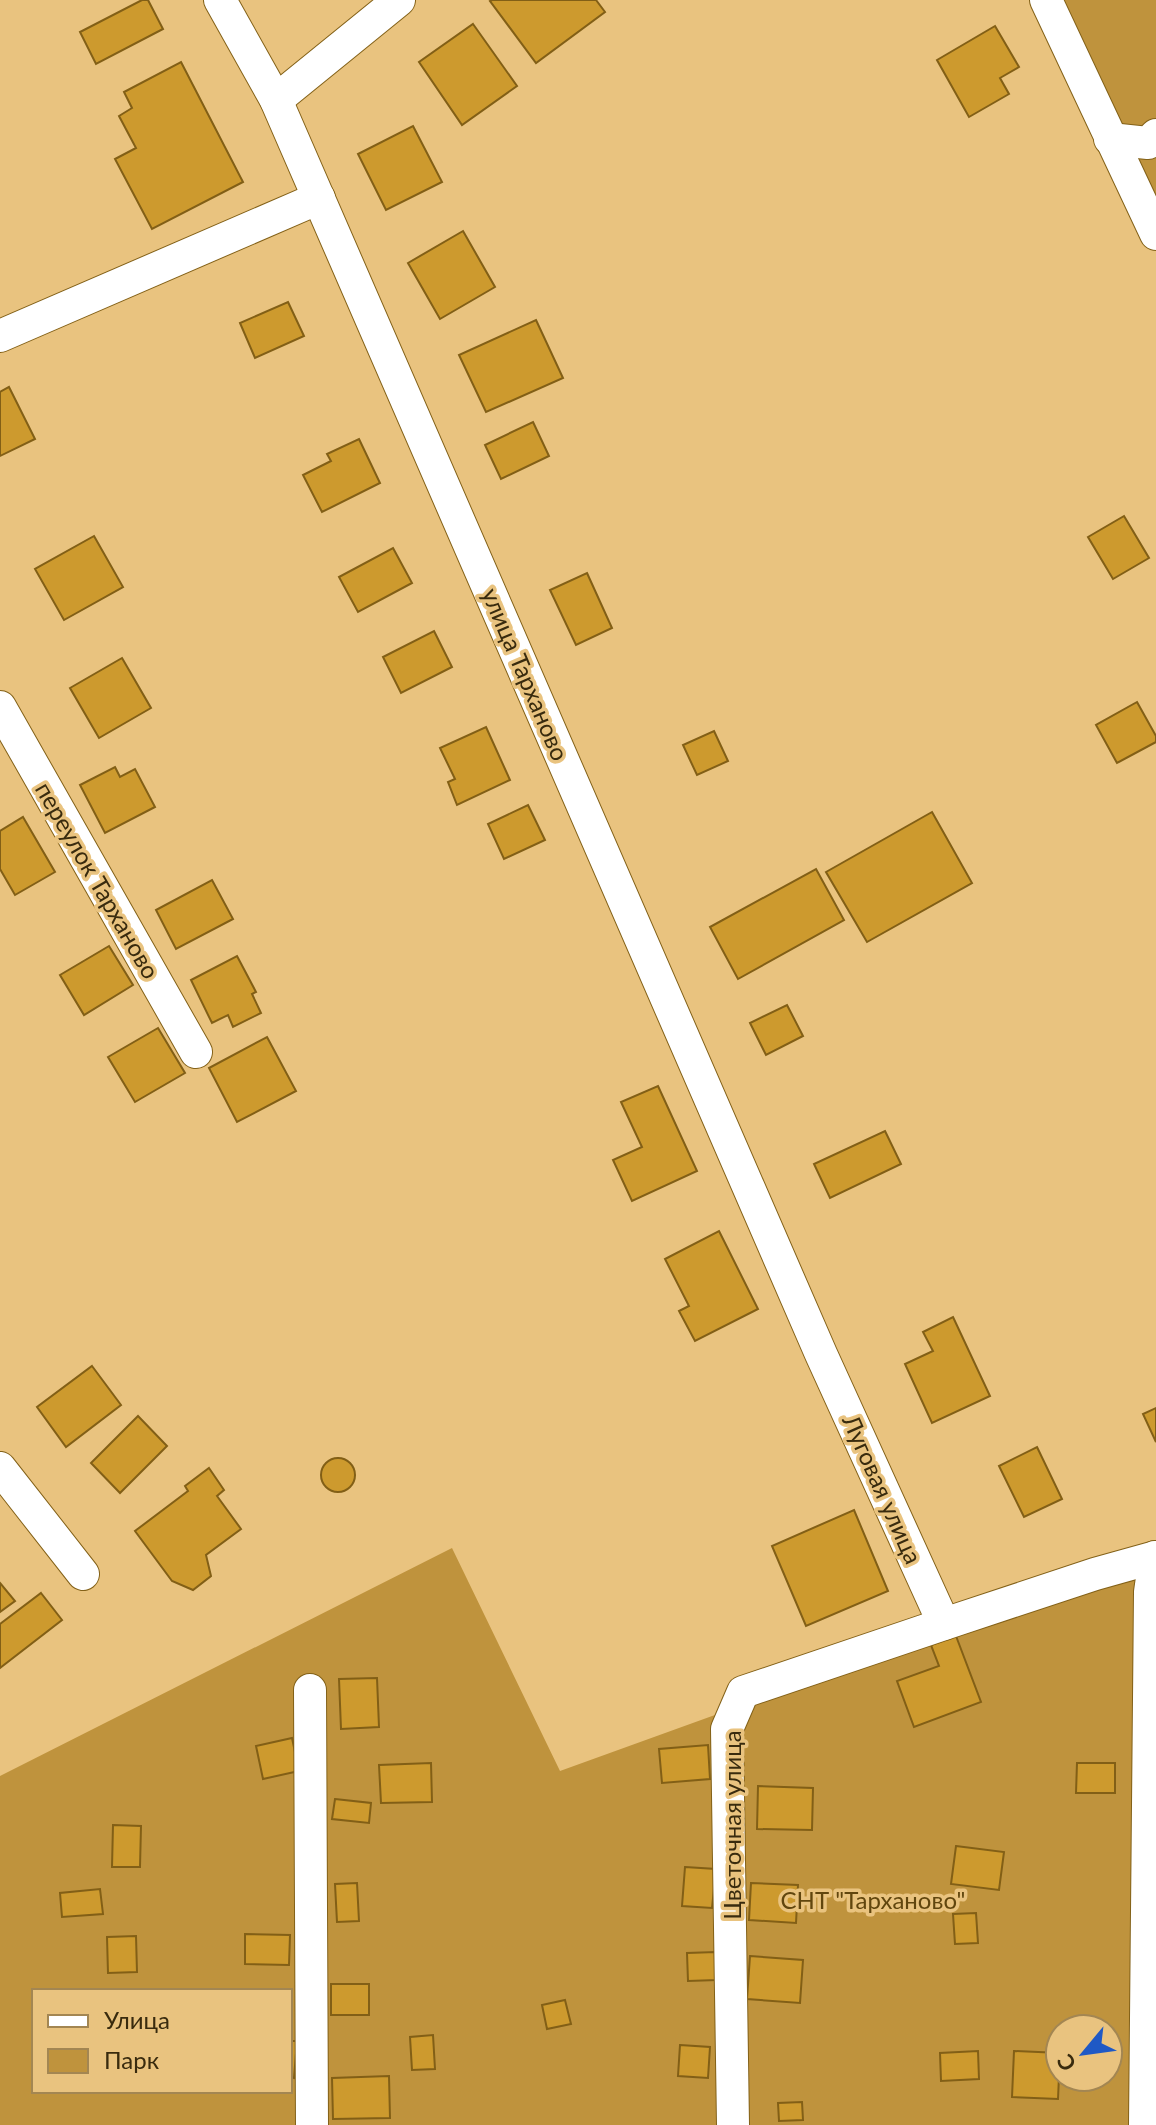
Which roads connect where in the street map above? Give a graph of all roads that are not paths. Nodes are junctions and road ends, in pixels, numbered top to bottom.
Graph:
1 (220, 0) edge
2 (399, 0) edge
3 (1046, 0) edge
4 (276, 100) junction
5 (1156, 135) edge
6 (1110, 139) junction
7 (319, 198) junction
8 (1156, 234) edge
9 (0, 336) edge
10 (0, 707) edge
11 (196, 1052) dead end
12 (821, 1354) joint
13 (0, 1468) edge
14 (1156, 1557) edge
15 (83, 1574) dead end
16 (944, 1624) junction
17 (310, 1690) dead end
18 (312, 2125) edge
19 (733, 2125) edge
20 (1145, 2125) edge

1 - 4 street, улица Тарханово
2 - 4 street
3 - 6 street
4 - 7 street, улица Тарханово
5 - 6 street
6 - 8 street
7 - 9 street
7 - 12 street, улица Тарханово
10 - 11 street, переулок Тарханово
12 - 16 street, Луговая улица
13 - 15 street
14 - 16 street, Цветочная улица
14 - 20 street
16 - 19 street, Цветочная улица
17 - 18 street

